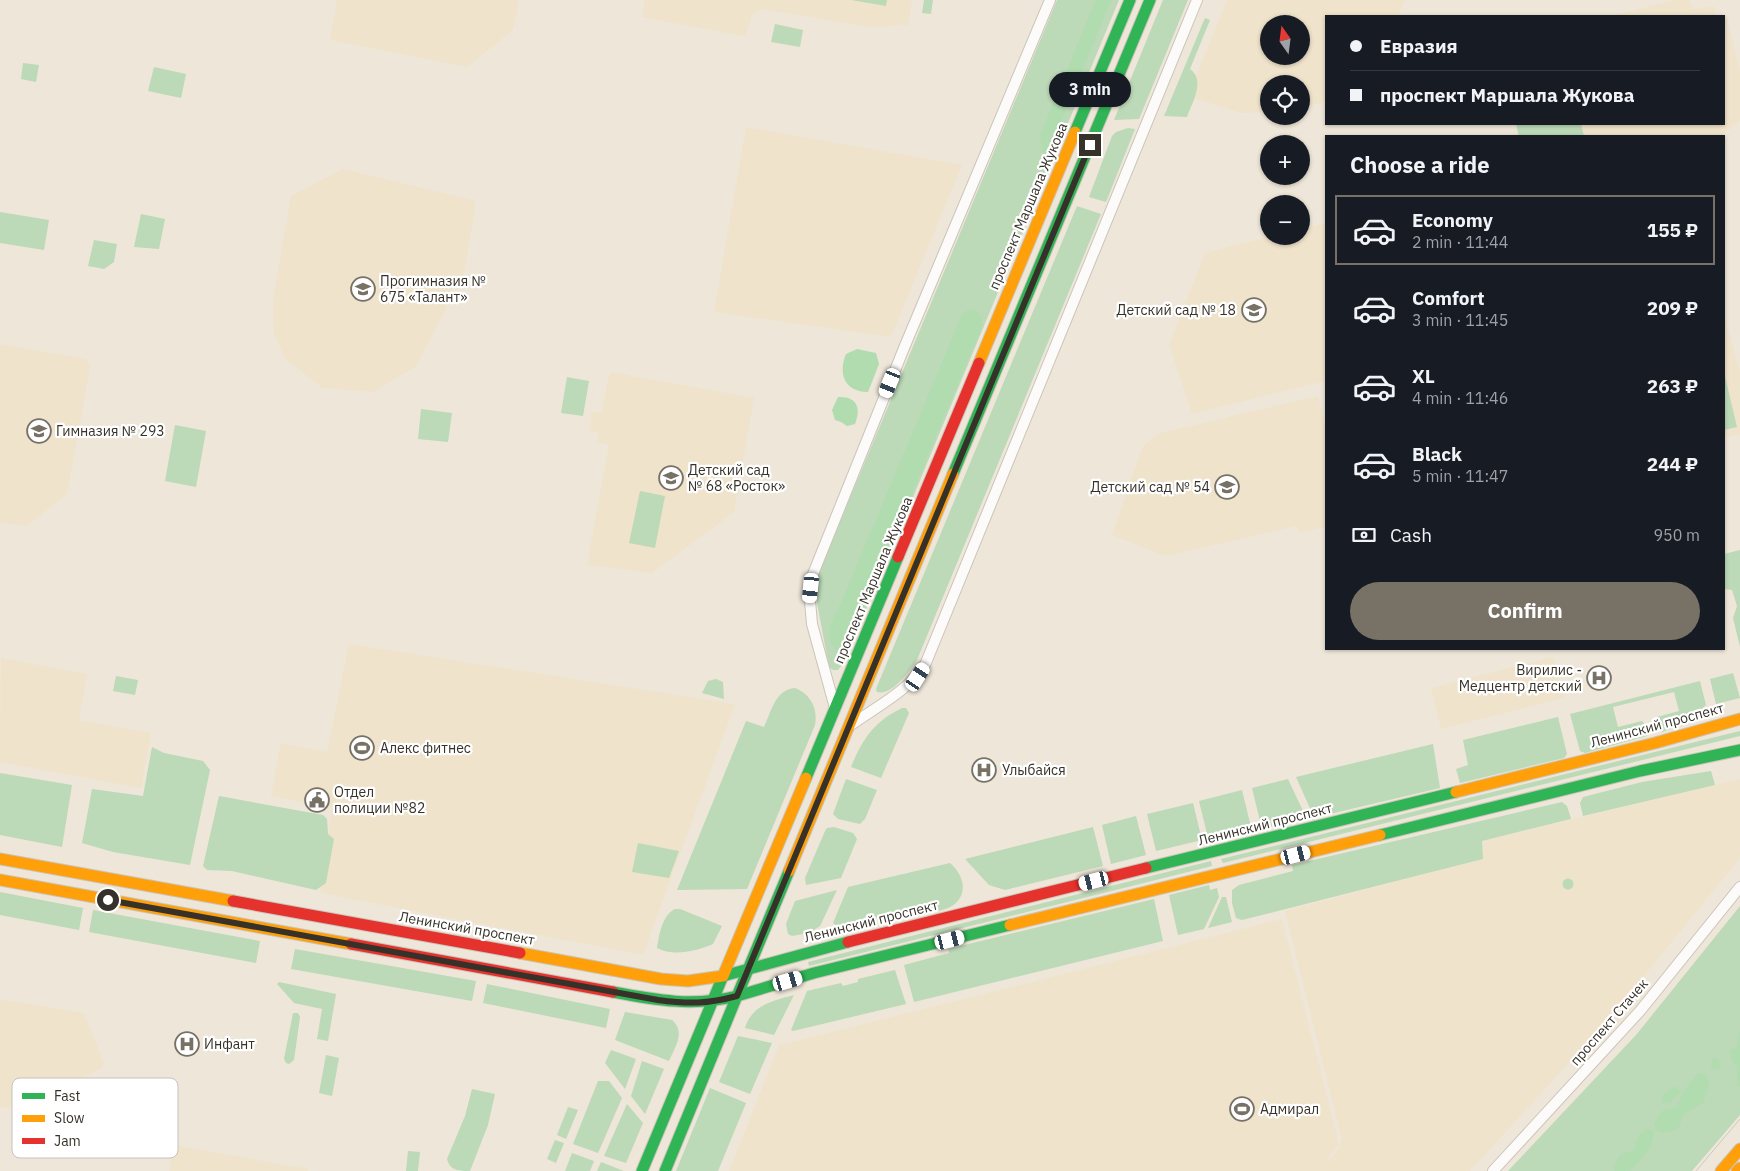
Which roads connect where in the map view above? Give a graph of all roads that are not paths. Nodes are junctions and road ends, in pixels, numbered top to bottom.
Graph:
1 (1050, 0) edge
2 (1130, 0) edge
3 (1150, 0) edge
4 (1197, 0) edge
5 (835, 708) junction
6 (1740, 718) edge
7 (851, 725) junction
8 (1740, 750) edge
9 (0, 859) edge
10 (0, 880) edge
11 (1740, 887) edge
12 (749, 968) junction
13 (722, 976) junction
14 (737, 996) junction
15 (711, 1003) junction
16 (1740, 1149) edge
17 (1740, 1168) edge
18 (642, 1171) edge
19 (665, 1171) edge
20 (1493, 1171) edge
21 (1722, 1171) edge
22 (1737, 1171) edge

1 - 5 street
2 - 5 main road, проспект Маршала Жукова
3 - 7 main road
4 - 7 street
5 - 13 main road, проспект Маршала Жукова
6 - 12 main road, Ленинский проспект
7 - 12 main road
8 - 14 main road
9 - 13 main road, Ленинский проспект
10 - 15 main road
11 - 20 street, проспект Стачек
12 - 13 main road, Ленинский проспект
12 - 14 main road
13 - 15 main road, проспект Маршала Жукова
14 - 15 main road
14 - 19 main road
15 - 18 main road, проспект Маршала Жукова
16 - 21 main road
17 - 22 main road

